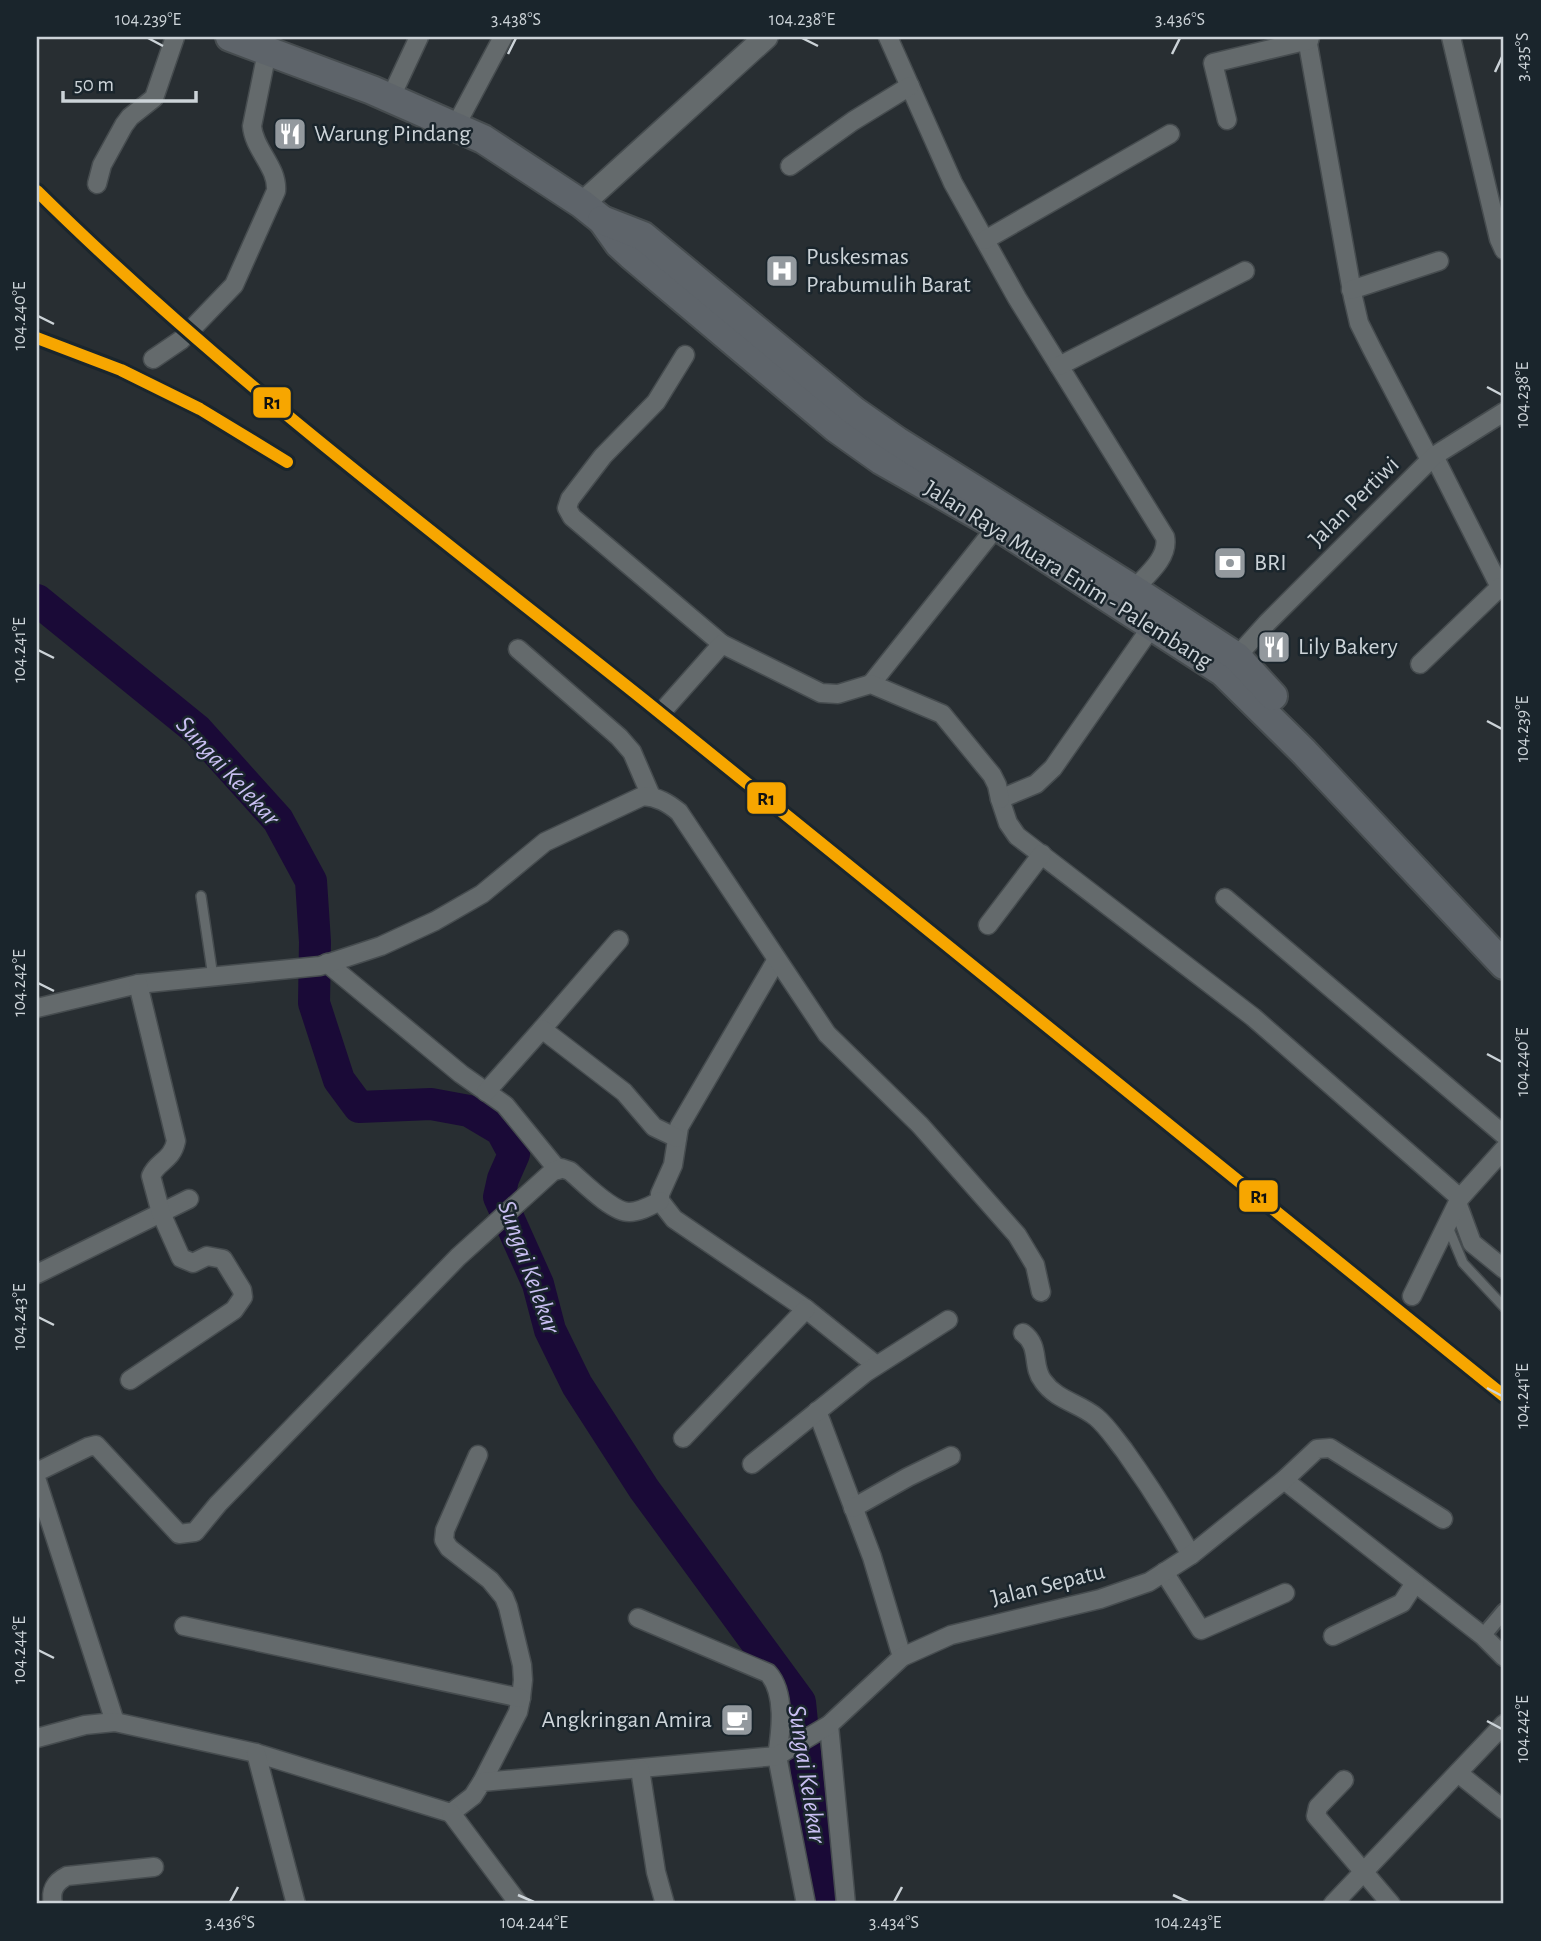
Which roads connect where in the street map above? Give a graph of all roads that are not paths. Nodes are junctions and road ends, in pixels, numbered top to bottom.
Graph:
1 (175, 37) edge
2 (230, 37) edge
3 (419, 37) edge
4 (503, 37) edge
5 (766, 37) edge
6 (888, 37) edge
7 (1451, 37) edge
8 (1309, 38) edge
9 (267, 52) junction
10 (910, 86) junction
11 (390, 99) junction
12 (1227, 120) dead end
13 (455, 127) junction
14 (1170, 134) dead end
15 (790, 166) dead end
16 (97, 184) dead end
17 (592, 212) junction
18 (985, 240) junction
19 (1504, 250) edge
20 (1439, 261) dead end
21 (1245, 271) dead end
22 (1352, 290) junction
23 (685, 355) dead end
24 (153, 359) dead end
25 (1059, 366) junction
26 (1504, 412) edge
27 (1432, 458) junction
28 (1000, 516) junction
29 (1502, 589) edge
30 (1127, 597) junction
31 (1159, 617) junction
32 (722, 644) junction
33 (518, 649) dead end
34 (1420, 664) dead end
35 (1230, 665) junction
36 (871, 684) junction
37 (667, 706) dead end
38 (651, 796) junction
39 (1000, 799) junction
40 (1042, 854) junction
41 (201, 896) dead end
42 (1225, 898) dead end
43 (988, 925) dead end
44 (1504, 936) edge
45 (619, 940) dead end
46 (776, 961) junction
47 (323, 964) junction
48 (1504, 965) edge
49 (213, 977) junction
50 (138, 984) junction
51 (37, 1008) edge
52 (542, 1028) junction
53 (486, 1092) junction
54 (1504, 1136) edge
55 (677, 1138) junction
56 (1504, 1149) edge
57 (558, 1170) junction
58 (189, 1199) dead end
59 (660, 1201) junction
60 (1459, 1202) junction
61 (161, 1213) junction
62 (1447, 1225) junction
63 (1504, 1269) edge
64 (37, 1274) edge
65 (1041, 1292) dead end
66 (1412, 1296) dead end
67 (1504, 1307) edge
68 (806, 1309) junction
69 (948, 1320) dead end
70 (1023, 1333) dead end
71 (876, 1365) junction
72 (130, 1380) dead end
73 (817, 1411) junction
74 (682, 1438) dead end
75 (478, 1455) dead end
76 (951, 1456) dead end
77 (752, 1464) dead end
78 (37, 1472) edge
79 (1284, 1480) junction
80 (37, 1481) edge
81 (853, 1508) junction
82 (1443, 1519) dead end
83 (1191, 1555) junction
84 (1164, 1572) junction
85 (1415, 1583) junction
86 (1285, 1593) dead end
87 (1504, 1611) edge
88 (638, 1618) dead end
89 (184, 1626) dead end
90 (1333, 1636) dead end
91 (1483, 1636) junction
92 (902, 1657) junction
93 (1504, 1657) edge
94 (521, 1698) junction
95 (115, 1722) junction
96 (1504, 1724) edge
97 (826, 1727) junction
98 (37, 1738) edge
99 (256, 1754) junction
100 (779, 1754) junction
101 (640, 1769) junction
102 (1458, 1773) junction
103 (1344, 1780) dead end
104 (482, 1782) junction
105 (1504, 1810) edge
106 (451, 1813) junction
107 (155, 1867) dead end
108 (1363, 1873) junction
109 (53, 1904) edge
110 (296, 1904) edge
111 (519, 1904) edge
112 (665, 1904) edge
113 (806, 1904) edge
114 (846, 1904) edge
115 (1333, 1904) edge
116 (1391, 1904) edge

1 - 16 street
2 - 9 main road, Jalan Raya Muara Enim - Palembang
3 - 11 street
4 - 13 street
5 - 17 street
6 - 10 street
7 - 19 street
8 - 12 street
8 - 22 street
9 - 11 main road, Jalan Raya Muara Enim - Palembang
9 - 24 street
10 - 15 street
10 - 18 street
11 - 13 main road, Jalan Raya Muara Enim - Palembang
13 - 17 main road, Jalan Raya Muara Enim - Palembang
14 - 18 street
17 - 28 main road, Jalan Raya Muara Enim - Palembang
18 - 25 street
20 - 22 street
21 - 25 street
22 - 27 street
23 - 32 street
25 - 30 street
26 - 27 street, Jalan Pertiwi
27 - 29 street
27 - 35 street, Jalan Pertiwi
28 - 30 main road, Jalan Raya Muara Enim - Palembang
28 - 36 street
29 - 34 street
30 - 31 main road, Jalan Raya Muara Enim - Palembang
31 - 35 main road, Jalan Raya Muara Enim - Palembang
31 - 39 street
32 - 36 street
32 - 37 street
33 - 38 street
35 - 44 main road, Jalan Raya Muara Enim - Palembang
35 - 48 main road, Jalan Raya Muara Enim - Palembang
36 - 39 street
38 - 46 street
38 - 47 street
39 - 40 street
40 - 43 street
40 - 60 street
41 - 49 lane
42 - 54 street
45 - 52 street
46 - 55 street
46 - 65 street
47 - 49 street
47 - 53 street
49 - 50 street
50 - 51 street
50 - 61 street
52 - 53 street
52 - 55 street
53 - 57 street
55 - 59 street
56 - 60 street
57 - 59 street
57 - 78 street
58 - 61 street
59 - 68 street
60 - 62 street
60 - 63 street
61 - 64 street
61 - 72 street
62 - 66 street
62 - 67 lane
68 - 71 street
68 - 74 street
69 - 71 street
70 - 83 street
71 - 73 street
73 - 77 street
73 - 81 street
75 - 94 street
76 - 81 street
79 - 82 street, Jalan Sepatu
79 - 83 street, Jalan Sepatu
79 - 85 street
80 - 95 street
81 - 92 street
83 - 84 street, Jalan Sepatu
84 - 86 street
84 - 92 street, Jalan Sepatu
85 - 90 street
85 - 91 street
87 - 91 street
88 - 100 street
89 - 94 street
91 - 93 street
92 - 97 street, Jalan Sepatu
94 - 104 street
95 - 98 street
95 - 99 street
96 - 102 street
97 - 100 street, Jalan Sepatu
97 - 114 street
99 - 106 street
99 - 110 street
100 - 101 street
100 - 113 street
101 - 104 street
101 - 112 street
102 - 105 street
102 - 108 street
103 - 108 street
104 - 106 street
106 - 111 street
107 - 109 street
108 - 115 street
108 - 116 street

